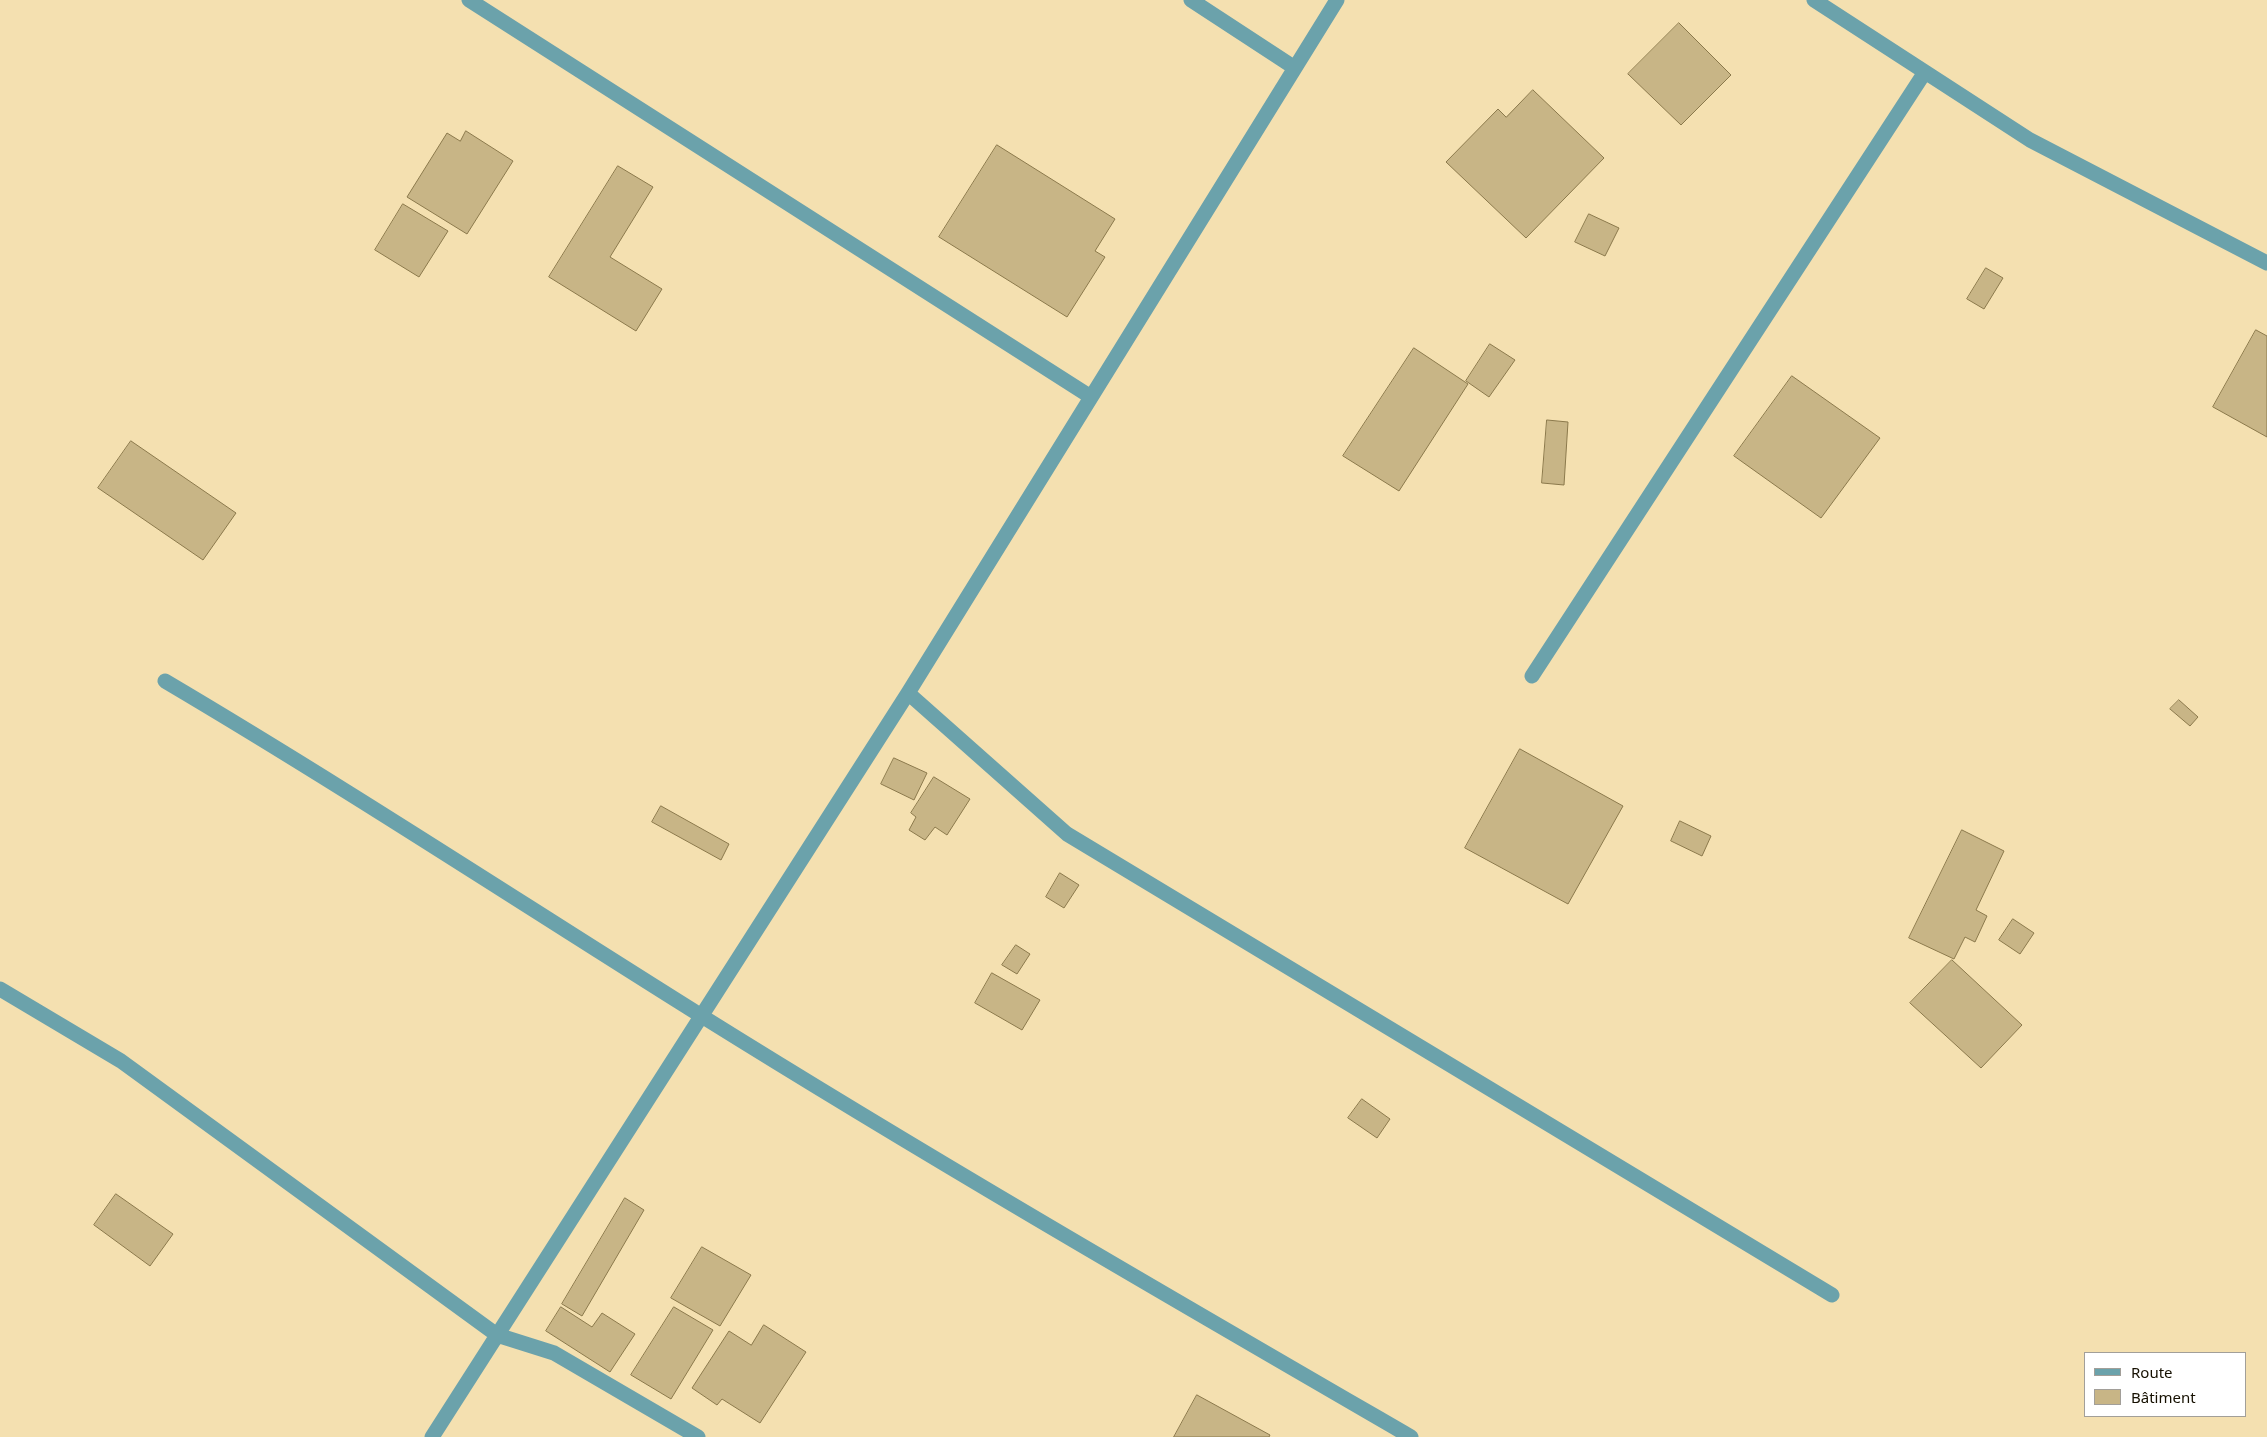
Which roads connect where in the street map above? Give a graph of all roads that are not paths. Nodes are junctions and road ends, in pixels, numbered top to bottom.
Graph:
1 (469, 0) edge
2 (1191, 0) edge
3 (1337, 0) edge
4 (1814, 0) edge
5 (1295, 68) junction
6 (1925, 72) junction
7 (2267, 263) edge
8 (1091, 397) junction
9 (1532, 676) dead end
10 (165, 681) dead end
11 (908, 693) junction
12 (0, 989) edge
13 (701, 1016) junction
14 (1832, 1294) dead end
15 (497, 1335) junction
16 (432, 1437) edge
17 (698, 1437) edge
18 (1411, 1437) edge

1 - 8 street
2 - 5 street
3 - 5 street
4 - 6 street
5 - 8 street
6 - 7 street
6 - 9 street
8 - 11 street
10 - 13 street
11 - 13 street
11 - 14 street
12 - 15 street
13 - 15 street
13 - 18 street
15 - 16 street
15 - 17 street

